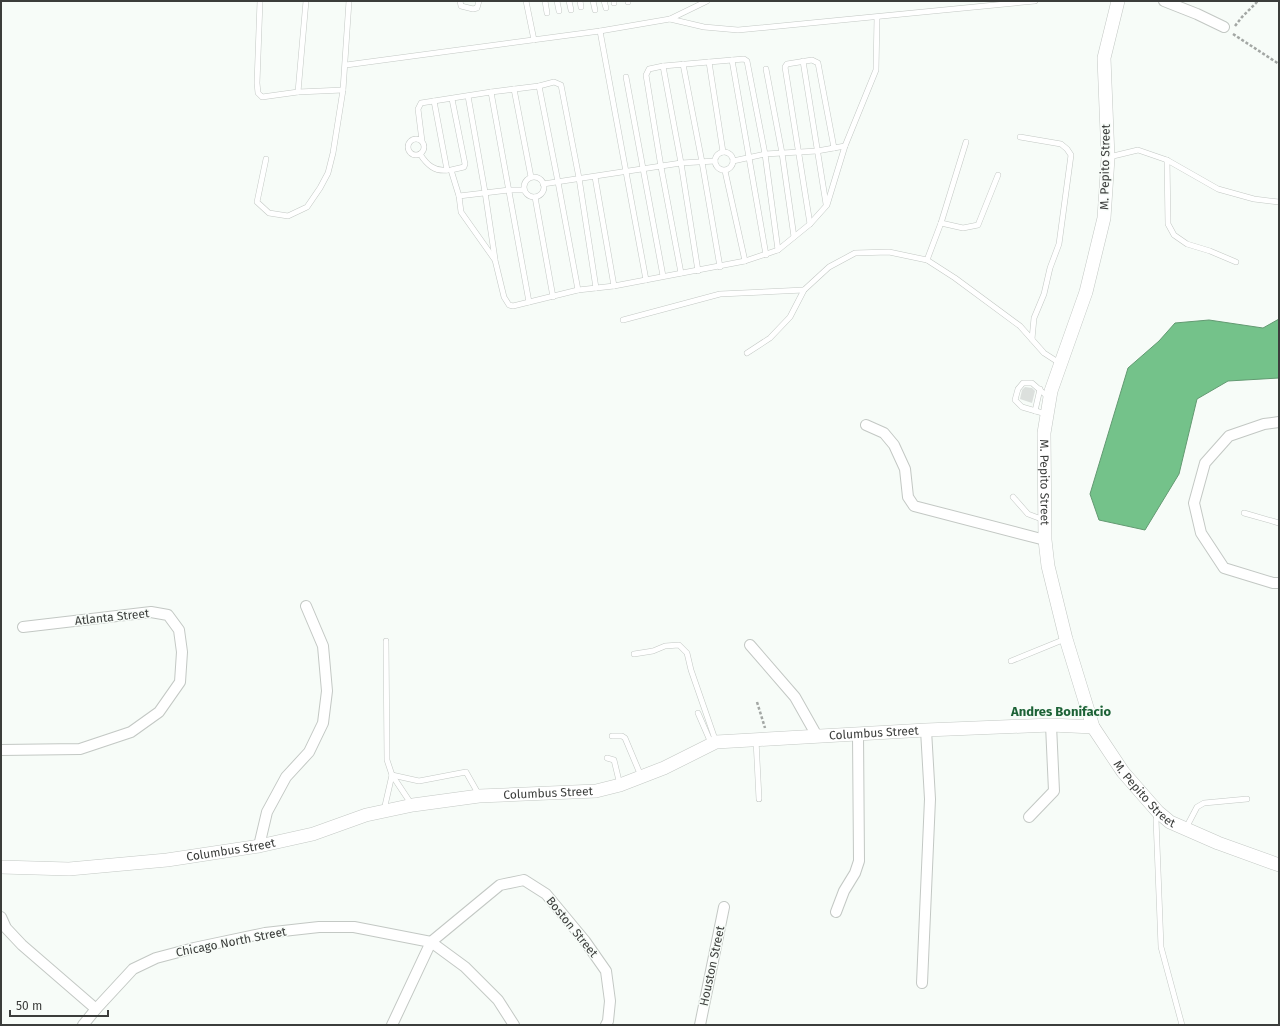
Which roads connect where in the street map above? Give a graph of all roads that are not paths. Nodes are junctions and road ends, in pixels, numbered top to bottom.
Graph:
1 (260, 1) edge
2 (306, 1) edge
3 (349, 1) edge
4 (460, 1) edge
5 (479, 1) edge
6 (526, 1) edge
7 (544, 1) edge
8 (557, 1) edge
9 (569, 1) edge
10 (580, 1) edge
11 (593, 1) edge
12 (604, 1) edge
13 (707, 1) edge
14 (1035, 1) edge
15 (1118, 1) edge
16 (1164, 1) edge
17 (581, 7) dead end
18 (606, 8) dead end
19 (571, 10) dead end
20 (595, 10) dead end
21 (559, 11) dead end
22 (547, 13) dead end
23 (877, 16) junction
24 (670, 19) junction
25 (1228, 29) road end
26 (600, 31) junction
27 (534, 40) junction
28 (732, 60) junction
29 (803, 61) junction
30 (709, 62) junction
31 (683, 64) junction
32 (346, 66) junction
33 (663, 66) junction
34 (766, 69) dead end
35 (626, 78) dead end
36 (539, 86) junction
37 (514, 89) junction
38 (343, 90) junction
39 (298, 92) junction
40 (491, 92) junction
41 (468, 96) junction
42 (452, 99) junction
43 (434, 102) junction
44 (1020, 137) dead end
45 (422, 141) junction
46 (966, 142) dead end
47 (845, 146) junction
48 (834, 148) junction
49 (817, 151) junction
50 (722, 152) junction
51 (800, 152) junction
52 (782, 153) junction
53 (420, 154) junction
54 (765, 154) junction
55 (749, 157) junction
56 (1108, 158) junction
57 (266, 159) dead end
58 (1167, 160) junction
59 (715, 161) junction
60 (733, 161) junction
61 (702, 162) junction
62 (681, 163) junction
63 (661, 167) junction
64 (644, 168) junction
65 (449, 170) junction
66 (725, 171) junction
67 (626, 172) junction
68 (998, 175) dead end
69 (531, 177) junction
70 (595, 177) junction
71 (579, 178) junction
72 (558, 182) junction
73 (543, 184) junction
74 (509, 190) junction
75 (524, 190) junction
76 (485, 192) junction
77 (459, 196) junction
78 (535, 197) junction
79 (1279, 202) edge
80 (827, 205) junction
81 (941, 223) junction
82 (810, 224) junction
83 (794, 237) junction
84 (778, 250) junction
85 (766, 255) junction
86 (495, 260) junction
87 (927, 260) junction
88 (745, 261) junction
89 (1236, 262) dead end
90 (720, 266) junction
91 (698, 271) junction
92 (681, 273) junction
93 (663, 276) junction
94 (646, 280) junction
95 (614, 286) junction
96 (596, 288) junction
97 (578, 290) junction
98 (804, 290) junction
99 (553, 297) junction
100 (529, 302) junction
101 (623, 320) dead end
102 (1032, 339) junction
103 (747, 353) dead end
104 (1061, 364) junction
105 (1040, 389) junction
106 (1050, 399) junction
107 (1034, 411) junction
108 (1047, 414) junction
109 (1279, 422) edge
110 (866, 425) dead end
111 (1013, 498) dead end
112 (1244, 512) dead end
113 (1045, 521) junction
114 (1279, 523) edge
115 (1045, 540) junction
116 (1279, 583) edge
117 (306, 606) dead end
118 (23, 627) dead end
119 (1066, 639) junction
120 (386, 641) dead end
121 (750, 645) dead end
122 (634, 654) dead end
123 (1011, 661) dead end
124 (698, 713) dead end
125 (1051, 725) junction
126 (1092, 727) junction
127 (926, 730) junction
128 (858, 734) junction
129 (612, 736) dead end
130 (817, 736) junction
131 (762, 738) junction
132 (714, 743) junction
133 (1, 750) edge
134 (607, 758) dead end
135 (392, 775) junction
136 (641, 777) junction
137 (620, 785) junction
138 (479, 796) junction
139 (759, 799) dead end
140 (1247, 799) dead end
141 (413, 805) junction
142 (384, 811) junction
143 (1158, 812) junction
144 (1029, 817) dead end
145 (1185, 829) junction
146 (259, 846) junction
147 (1279, 865) edge
148 (1, 867) edge
149 (724, 907) dead end
150 (836, 912) dead end
151 (1, 917) edge
152 (431, 942) junction
153 (922, 982) dead end
154 (96, 1009) junction
155 (703, 1024) edge
156 (83, 1025) edge
157 (392, 1025) edge
158 (514, 1025) edge
159 (606, 1025) edge
160 (1182, 1025) edge

1 - 39 lane
2 - 39 lane
3 - 32 lane
4 - 5 lane
6 - 27 lane
7 - 22 lane
8 - 21 lane
9 - 19 lane
10 - 17 lane
11 - 20 lane
12 - 18 lane
13 - 24 lane
14 - 23 lane
15 - 56 street, M. Pepito Street
16 - 25 street
23 - 24 lane
23 - 47 lane
24 - 26 lane
26 - 27 lane
26 - 67 lane
27 - 32 lane
28 - 30 lane
28 - 54 lane
28 - 55 lane
29 - 48 lane
29 - 49 lane
29 - 51 lane
30 - 31 lane
30 - 50 lane
31 - 33 lane
31 - 61 lane
32 - 38 lane
33 - 62 lane
33 - 63 lane
34 - 52 lane
35 - 64 lane
36 - 37 lane
36 - 71 lane
36 - 72 lane
37 - 40 lane
37 - 69 lane
38 - 39 lane
38 - 57 lane
40 - 41 lane
40 - 74 lane
41 - 42 lane
41 - 76 lane
42 - 43 lane
42 - 65 lane
43 - 45 lane
43 - 65 lane
44 - 102 lane
45 - 53 lane
45 - 53 lane
46 - 81 lane
47 - 48 lane
47 - 80 lane
48 - 49 lane
49 - 51 lane
49 - 80 lane
50 - 59 lane
50 - 60 lane
51 - 52 lane
51 - 82 lane
52 - 54 lane
52 - 83 lane
53 - 65 lane
54 - 55 lane
54 - 84 lane
55 - 60 lane
55 - 85 lane
56 - 58 lane
56 - 104 street, M. Pepito Street
58 - 79 lane
58 - 89 lane
59 - 61 lane
59 - 66 lane
60 - 66 lane
61 - 62 lane
61 - 90 lane
62 - 63 lane
62 - 91 lane
63 - 64 lane
63 - 92 lane
64 - 67 lane
64 - 93 lane
65 - 77 lane
66 - 88 lane
67 - 70 lane
67 - 94 lane
68 - 81 lane
69 - 73 lane
69 - 75 lane
70 - 71 lane
70 - 95 lane
71 - 72 lane
71 - 96 lane
72 - 73 lane
72 - 97 lane
73 - 78 lane
74 - 75 lane
74 - 76 lane
74 - 100 lane
75 - 78 lane
76 - 77 lane
76 - 86 lane
77 - 86 lane
78 - 99 lane
80 - 82 lane
81 - 87 lane
82 - 83 lane
83 - 84 lane
84 - 85 lane
85 - 88 lane
86 - 100 lane
87 - 98 lane
87 - 102 lane
88 - 90 lane
90 - 91 lane
91 - 92 lane
92 - 93 lane
93 - 94 lane
94 - 95 lane
95 - 96 lane
96 - 97 lane
97 - 99 lane
98 - 101 lane
98 - 103 lane
99 - 100 lane
102 - 104 lane
104 - 106 street, M. Pepito Street
105 - 106 lane
105 - 107 lane
105 - 107 lane
106 - 108 street, M. Pepito Street
107 - 108 lane
108 - 113 street, M. Pepito Street
109 - 116 street
110 - 115 street
111 - 113 lane
112 - 114 lane
113 - 115 street, M. Pepito Street
115 - 119 street, M. Pepito Street
117 - 146 street
118 - 133 street, Atlanta Street
119 - 123 lane
119 - 126 street, M. Pepito Street
120 - 135 lane
121 - 130 street
122 - 132 lane
124 - 132 lane
125 - 126 street, Columbus Street
125 - 127 street, Columbus Street
125 - 144 street
126 - 143 street, M. Pepito Street
127 - 128 street, Columbus Street
127 - 153 street
128 - 130 street, Columbus Street
128 - 150 street
129 - 136 lane
130 - 131 street, Columbus Street
131 - 132 street, Columbus Street
131 - 139 lane
132 - 136 street, Columbus Street
134 - 137 lane
135 - 138 lane
135 - 141 lane
135 - 142 lane
136 - 137 street, Columbus Street
137 - 138 street, Columbus Street
138 - 141 street, Columbus Street
140 - 145 lane
141 - 142 street, Columbus Street
142 - 146 street, Columbus Street
143 - 145 street, M. Pepito Street
143 - 160 lane
145 - 147 street, M. Pepito Street
146 - 148 street, Columbus Street
149 - 155 street, Houston Street
151 - 154 street
152 - 154 street, Chicago North Street
152 - 157 street
152 - 158 street, Chicago North Street
152 - 159 street, Boston Street
154 - 156 street, Chicago North Street

